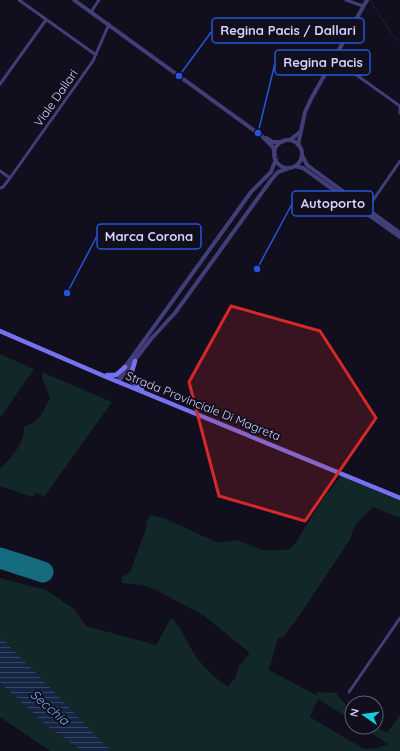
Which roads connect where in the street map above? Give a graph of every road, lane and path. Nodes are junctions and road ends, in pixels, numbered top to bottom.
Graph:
1 (19, 0) edge
2 (74, 0) edge
3 (99, 0) edge
4 (346, 0) edge
5 (367, 0) edge
6 (363, 6) junction
7 (91, 12) junction
8 (46, 20) junction
9 (109, 24) junction
10 (96, 54) junction
11 (334, 59) junction
12 (0, 84) edge
13 (400, 113) edge
14 (300, 131) junction
15 (262, 136) junction
16 (290, 140) junction
17 (282, 142) junction
18 (298, 145) junction
19 (302, 155) junction
20 (275, 157) junction
21 (400, 160) edge
22 (295, 166) junction
23 (289, 168) junction
24 (0, 172) edge
25 (10, 178) junction
26 (0, 188) edge
27 (367, 209) junction
28 (400, 233) edge
29 (400, 237) edge
30 (166, 310) junction
31 (176, 313) junction
32 (0, 331) edge
33 (136, 361) junction
34 (125, 367) junction
35 (85, 368) junction
36 (118, 382) junction
37 (159, 399) junction
38 (400, 498) edge
39 (400, 618) edge
40 (349, 692) dead end

1 - 8 street
2 - 7 street
3 - 7 street
4 - 6 street
5 - 6 street
6 - 11 street
7 - 9 street
8 - 10 street
8 - 12 street
9 - 10 street, Viale Dallari
9 - 15 street
10 - 25 street, Viale Dallari
11 - 13 street
11 - 14 street
14 - 16 street
14 - 18 street
15 - 17 street
15 - 20 street
16 - 17 street
16 - 18 street
17 - 20 street
18 - 19 street
19 - 22 street
19 - 27 street
20 - 23 street
20 - 30 street
21 - 27 street
22 - 23 street
22 - 29 street
23 - 31 street
24 - 25 street
25 - 26 street, Viale Dallari
27 - 28 street
30 - 31 street
30 - 34 street
31 - 33 street
32 - 35 main road, Strada Provinciale Di Magreta
33 - 36 street
33 - 37 main road
34 - 35 main road
34 - 36 street
35 - 36 main road, Strada Provinciale Di Magreta
36 - 37 main road, Strada Provinciale Di Magreta
37 - 38 main road, Strada Provinciale Di Magreta
39 - 40 street

